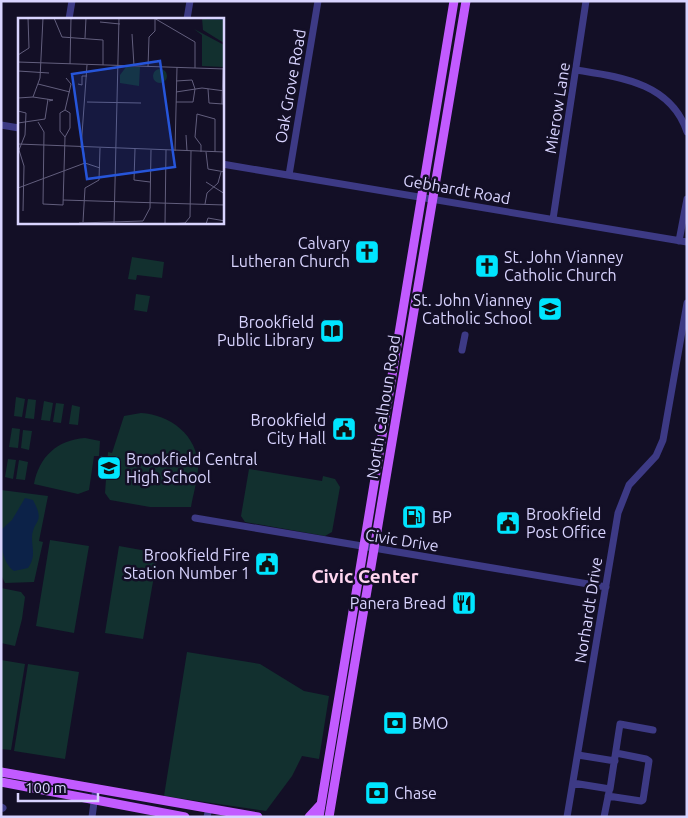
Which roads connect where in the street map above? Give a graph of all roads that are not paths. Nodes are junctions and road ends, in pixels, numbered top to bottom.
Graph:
1 (72, 1) edge
2 (190, 1) edge
3 (318, 1) edge
4 (454, 1) edge
5 (466, 1) edge
6 (586, 1) edge
7 (69, 18) edge
8 (187, 18) edge
9 (576, 70) junction
10 (436, 108) junction
11 (1, 124) edge
12 (18, 128) edge
13 (686, 129) edge
14 (224, 164) edge
15 (290, 175) junction
16 (422, 196) junction
17 (433, 199) junction
18 (687, 199) edge
19 (553, 219) junction
20 (683, 241) edge
21 (421, 269) junction
22 (687, 302) edge
23 (464, 335) dead end
24 (462, 350) dead end
25 (195, 518) dead end
26 (362, 548) junction
27 (374, 549) junction
28 (606, 587) junction
29 (653, 730) dead end
30 (616, 753) junction
31 (578, 755) junction
32 (614, 762) junction
33 (1, 772) edge
34 (1, 782) edge
35 (573, 783) junction
36 (96, 788) junction
37 (609, 793) junction
38 (94, 801) junction
39 (321, 804) junction
40 (208, 813) edge
41 (332, 814) edge
42 (92, 817) edge
43 (185, 817) edge
44 (258, 817) edge
45 (309, 817) edge
46 (319, 817) edge
47 (567, 817) edge
48 (604, 817) edge

1 - 7 street
2 - 8 street
3 - 15 street, Oak Grove Road
4 - 10 main road, North Calhoun Road
5 - 17 main road, North Calhoun Road
6 - 9 street, Mierow Lane
9 - 13 street
9 - 19 street, Mierow Lane
10 - 16 main road, North Calhoun Road
10 - 17 main road
11 - 12 street
14 - 15 street, Gebhardt Road
15 - 16 street, Gebhardt Road
16 - 17 street, Gebhardt Road
16 - 21 main road
16 - 26 main road, North Calhoun Road
17 - 19 street, Gebhardt Road
17 - 21 main road, North Calhoun Road
18 - 20 street
19 - 20 street, Gebhardt Road
21 - 27 main road, North Calhoun Road
22 - 28 street, Norhardt Drive
23 - 24 street
25 - 26 street, Civic Drive
26 - 27 street, Civic Drive
26 - 39 main road, North Calhoun Road
27 - 28 street, Civic Drive
27 - 41 main road, North Calhoun Road
28 - 31 street, Norhardt Drive
29 - 30 street
30 - 32 street
30 - 37 street
31 - 32 street
31 - 35 street, Norhardt Drive
32 - 37 street
33 - 36 main road
34 - 38 main road
35 - 37 street
35 - 47 street, Norhardt Drive
36 - 38 street
36 - 40 main road
37 - 48 street
38 - 42 street
38 - 43 main road
39 - 45 main road
39 - 46 main road, North Calhoun Road
40 - 44 main road

